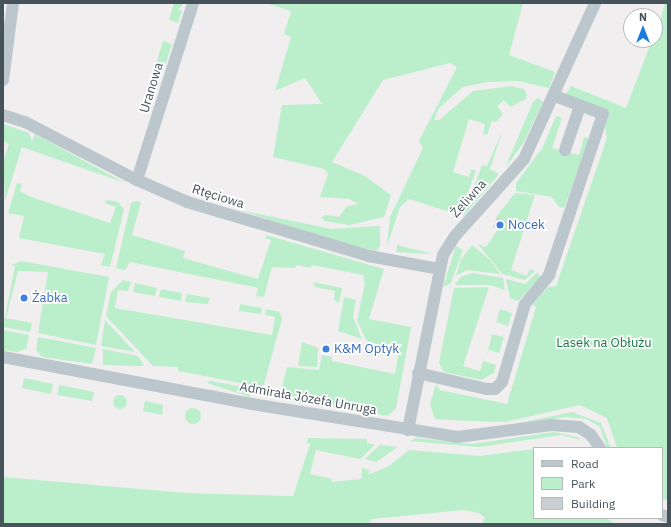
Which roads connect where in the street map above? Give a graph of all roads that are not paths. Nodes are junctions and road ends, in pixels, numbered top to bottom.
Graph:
1 (13, 3) edge
2 (193, 3) edge
3 (595, 3) edge
4 (3, 80) edge
5 (555, 96) junction
6 (580, 106) junction
7 (3, 115) edge
8 (565, 150) dead end
9 (137, 180) junction
10 (439, 269) junction
11 (3, 357) edge
12 (418, 373) junction
13 (408, 430) junction
14 (599, 447) edge

1 - 4 street
2 - 9 street, Uranowa
3 - 5 street, Żeliwna
5 - 6 street
5 - 10 street, Żeliwna
6 - 8 street
6 - 12 street
7 - 9 street, Rtęciowa
9 - 10 street, Rtęciowa
10 - 12 street, Żeliwna
11 - 13 street, Admirała Józefa Unruga
12 - 13 street, Żeliwna
13 - 14 street, Admirała Józefa Unruga

